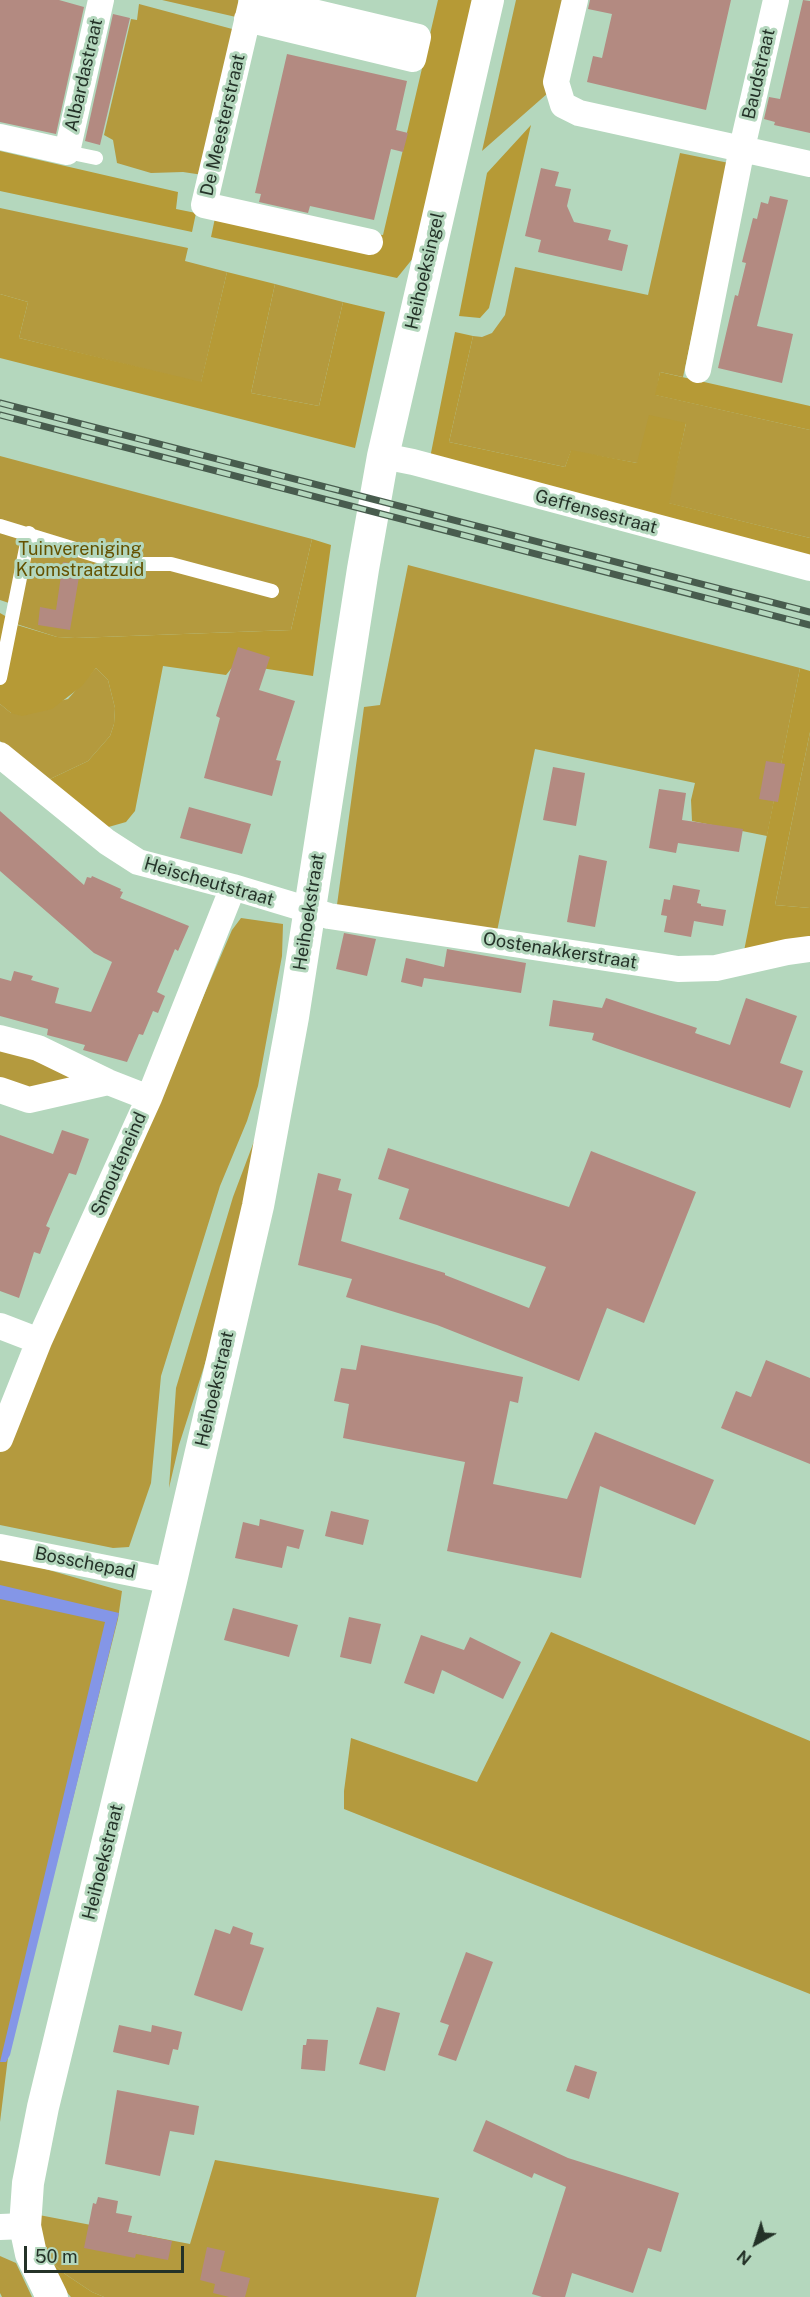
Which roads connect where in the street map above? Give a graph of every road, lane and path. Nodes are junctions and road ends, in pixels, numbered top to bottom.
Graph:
1 (101, 0) edge
2 (488, 0) edge
3 (575, 0) edge
4 (776, 0) edge
5 (254, 6) edge
6 (0, 137) edge
7 (742, 148) junction
8 (67, 152) junction
9 (96, 158) dead end
10 (810, 164) edge
11 (370, 242) dead end
12 (698, 370) dead end
13 (382, 456) junction
14 (0, 526) edge
15 (29, 533) junction
16 (367, 543) joint
17 (810, 568) edge
18 (272, 591) dead end
19 (0, 678) edge
20 (0, 755) edge
21 (233, 887) junction
22 (310, 910) junction
23 (810, 949) edge
24 (0, 1038) edge
25 (108, 1082) junction
26 (0, 1090) edge
27 (149, 1098) junction
28 (0, 1326) edge
29 (39, 1341) junction
30 (0, 1439) edge
31 (0, 1547) edge
32 (171, 1581) junction
33 (12, 2227) edge
34 (52, 2297) edge

1 - 8 street, Albardastraat
2 - 13 street, Heihoeksingel
3 - 7 street
4 - 7 street, Baudstraat
5 - 5 street
5 - 11 street, De Meesterstraat
6 - 8 street, Albardastraat
7 - 10 street
7 - 12 street, Baudstraat
8 - 9 lane
13 - 16 street, Heihoeksingel
13 - 17 street, Geffensestraat
14 - 15 lane
15 - 18 lane
15 - 19 lane
16 - 22 street, Heihoekstraat
20 - 21 street, Heischeutstraat
21 - 22 street, Heischeutstraat
21 - 27 street, Smouteneind
22 - 23 street, Oostenakkerstraat
22 - 32 street, Heihoekstraat
24 - 25 street
25 - 26 street
25 - 27 street
27 - 29 street, Smouteneind
28 - 29 street
29 - 30 street, Smouteneind
31 - 32 street, Bosschepad
32 - 33 street, Heihoekstraat
33 - 34 street, Heihoekstraat

